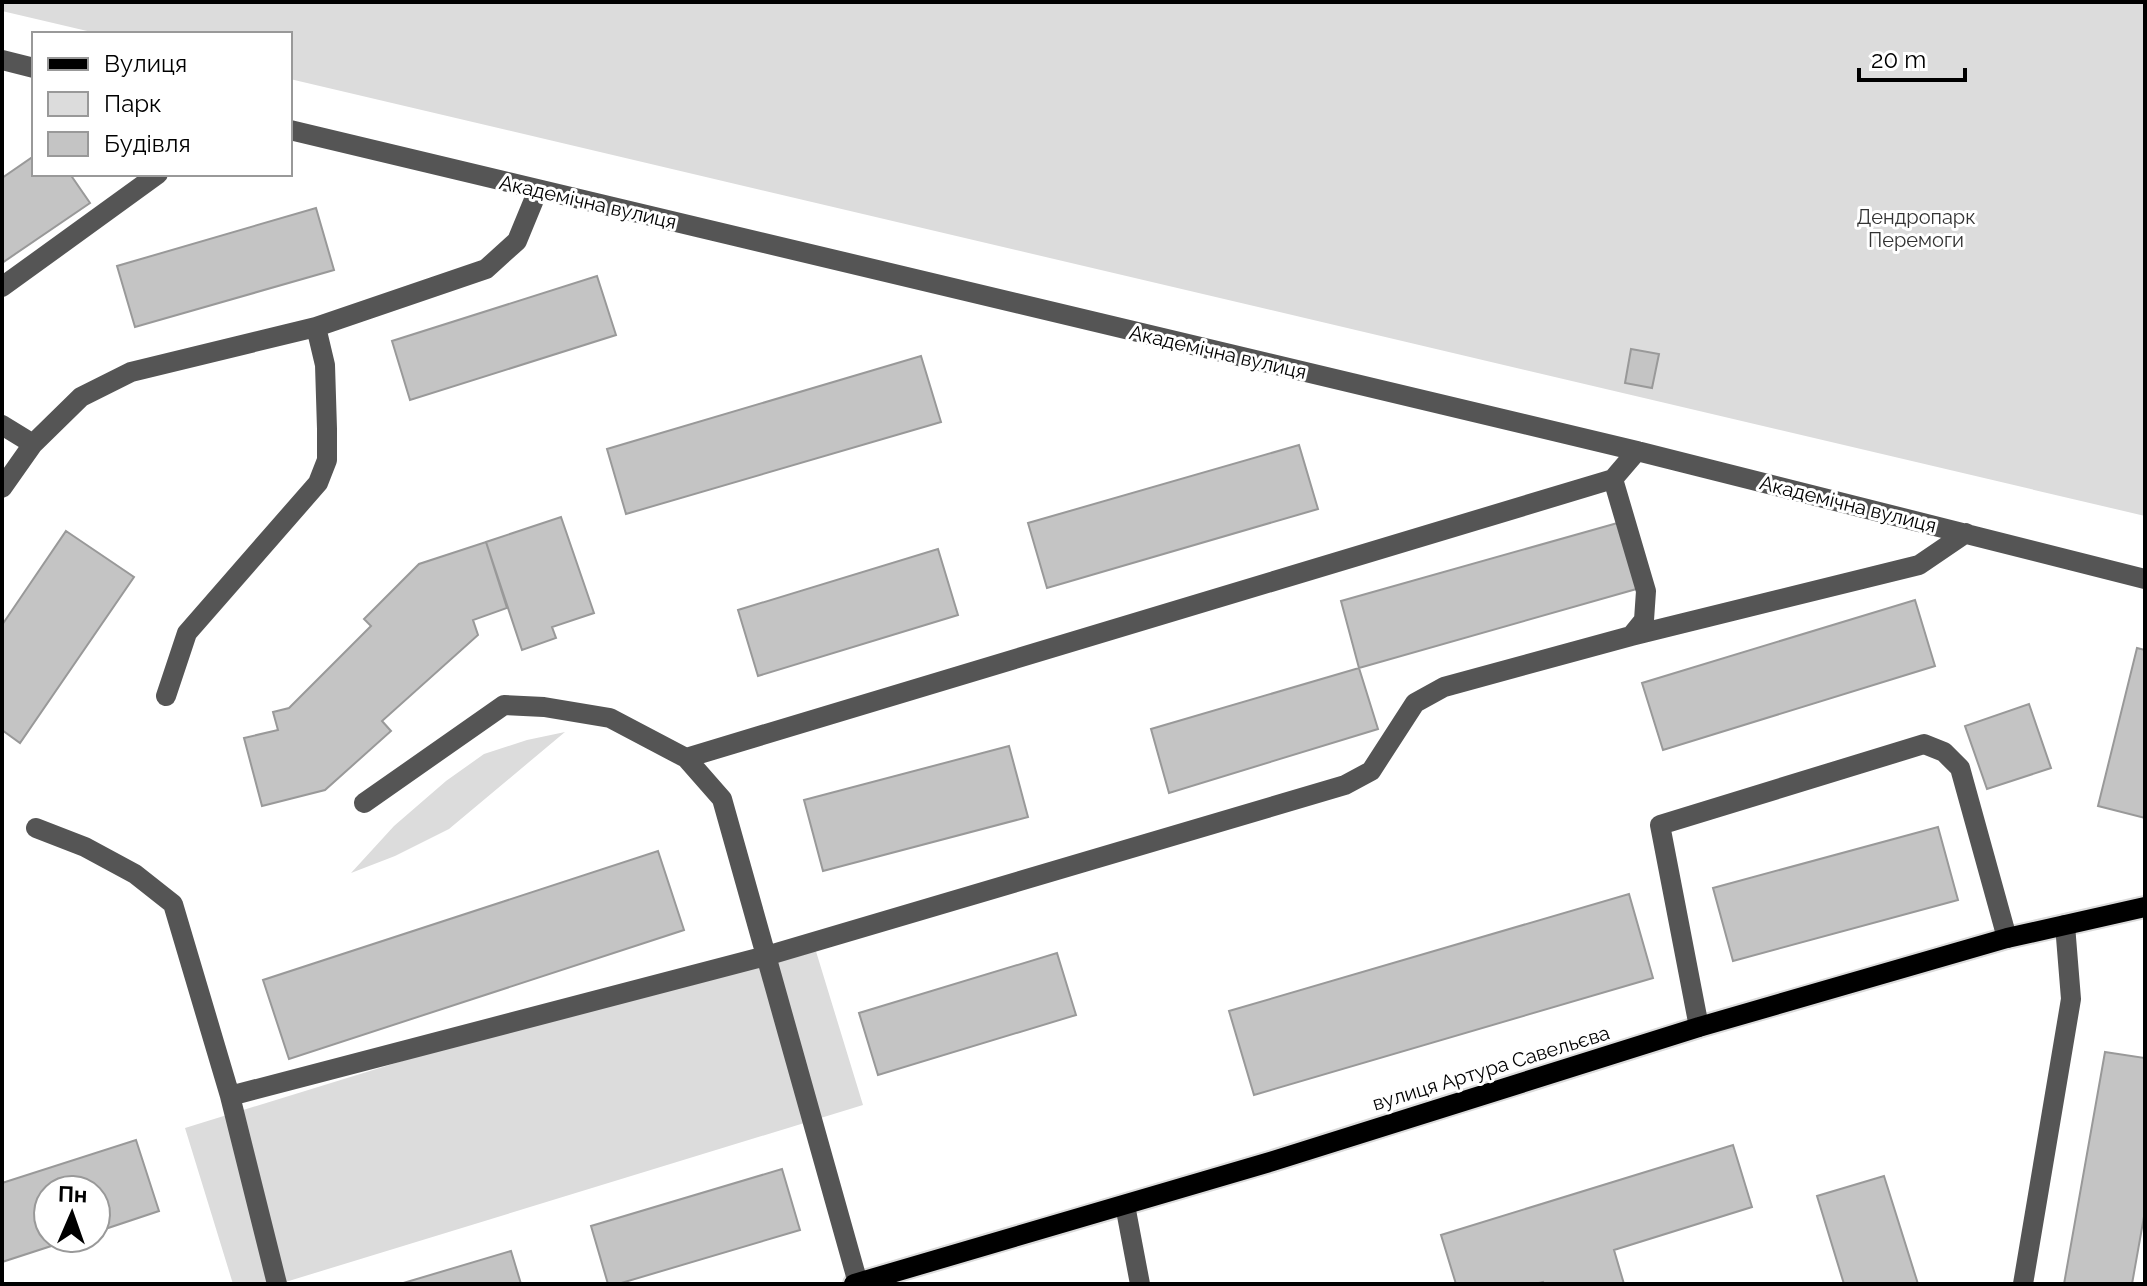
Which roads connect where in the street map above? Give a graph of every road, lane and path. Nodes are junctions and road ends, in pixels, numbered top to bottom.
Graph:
1 (2, 60) edge
2 (32, 68) edge
3 (292, 130) edge
4 (155, 176) edge
5 (538, 190) junction
6 (2, 287) edge
7 (316, 327) junction
8 (2, 425) edge
9 (33, 444) junction
10 (1637, 451) junction
11 (1613, 479) junction
12 (2, 488) edge
13 (1966, 533) junction
14 (2145, 579) edge
15 (1631, 636) junction
16 (166, 696) dead end
17 (686, 758) junction
18 (364, 803) dead end
19 (36, 828) dead end
20 (2145, 907) edge
21 (2065, 925) junction
22 (2007, 938) junction
23 (766, 956) junction
24 (1699, 1027) junction
25 (230, 1096) junction
26 (1125, 1205) junction
27 (277, 1284) edge
28 (856, 1284) edge
29 (1140, 1284) edge
30 (2023, 1284) edge

1 - 2 street
3 - 5 street, Академічна вулиця
4 - 6 street
5 - 7 street
5 - 10 street, Академічна вулиця
7 - 9 street
7 - 16 street
8 - 9 street
9 - 12 street
10 - 11 street
10 - 13 street, Академічна вулиця
11 - 15 street
11 - 17 street
13 - 14 street, Академічна вулиця
13 - 15 street
15 - 23 street
17 - 18 street
17 - 23 street
19 - 25 street
20 - 21 main road, вулиця Артура Савельєва
21 - 22 main road, вулиця Артура Савельєва
21 - 30 street
22 - 24 main road, вулиця Артура Савельєва
22 - 24 street
23 - 25 street
23 - 28 street
24 - 26 main road, вулиця Артура Савельєва
25 - 27 street
26 - 28 main road, вулиця Артура Савельєва
26 - 29 street

